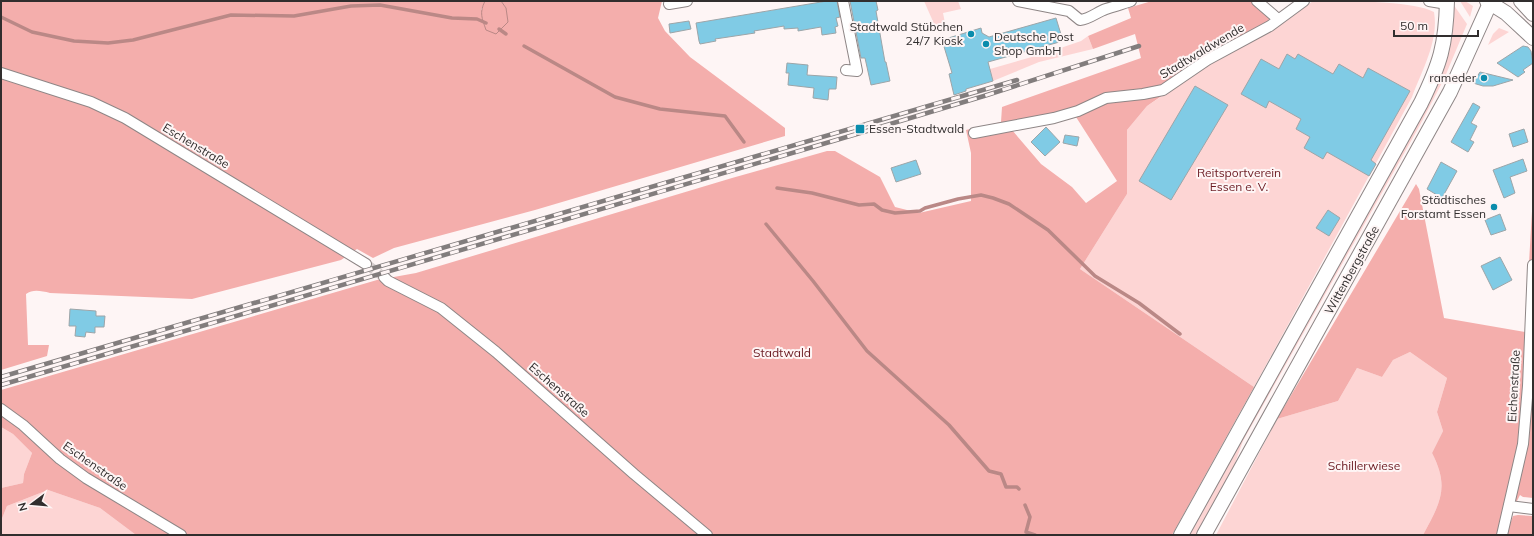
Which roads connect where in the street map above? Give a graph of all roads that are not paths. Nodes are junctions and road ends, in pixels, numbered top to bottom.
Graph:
1 (687, 1) edge
2 (843, 1) edge
3 (1018, 1) edge
4 (1131, 1) edge
5 (1257, 1) edge
6 (1304, 1) edge
7 (1429, 1) edge
8 (1521, 1) edge
9 (1447, 2) edge
10 (1489, 2) edge
11 (669, 4) dead end
12 (1533, 14) edge
13 (1278, 19) junction
14 (1519, 24) junction
15 (1533, 30) edge
16 (1533, 38) edge
17 (846, 70) dead end
18 (1, 73) edge
19 (974, 134) dead end
20 (366, 264) tunnel mouth
21 (1533, 265) edge
22 (384, 277) tunnel mouth
23 (1, 409) edge
24 (1509, 506) junction
25 (1533, 509) edge
26 (181, 535) edge
27 (707, 535) edge
28 (1180, 535) edge
29 (1204, 535) edge
30 (1502, 535) edge

1 - 11 street
2 - 17 street
3 - 4 street
5 - 13 street
6 - 13 street, Stadtwaldwende
7 - 9 street
8 - 12 main road
9 - 28 main road, Wittenbergstraße
10 - 14 main road
10 - 29 main road, Wittenbergstraße
13 - 19 street, Stadtwaldwende
14 - 15 street
14 - 16 main road
18 - 20 street, Eschenstraße
21 - 24 street, Eichenstraße
22 - 27 street, Eschenstraße
23 - 26 street, Eschenstraße
24 - 25 street
24 - 30 street, Eichenstraße

